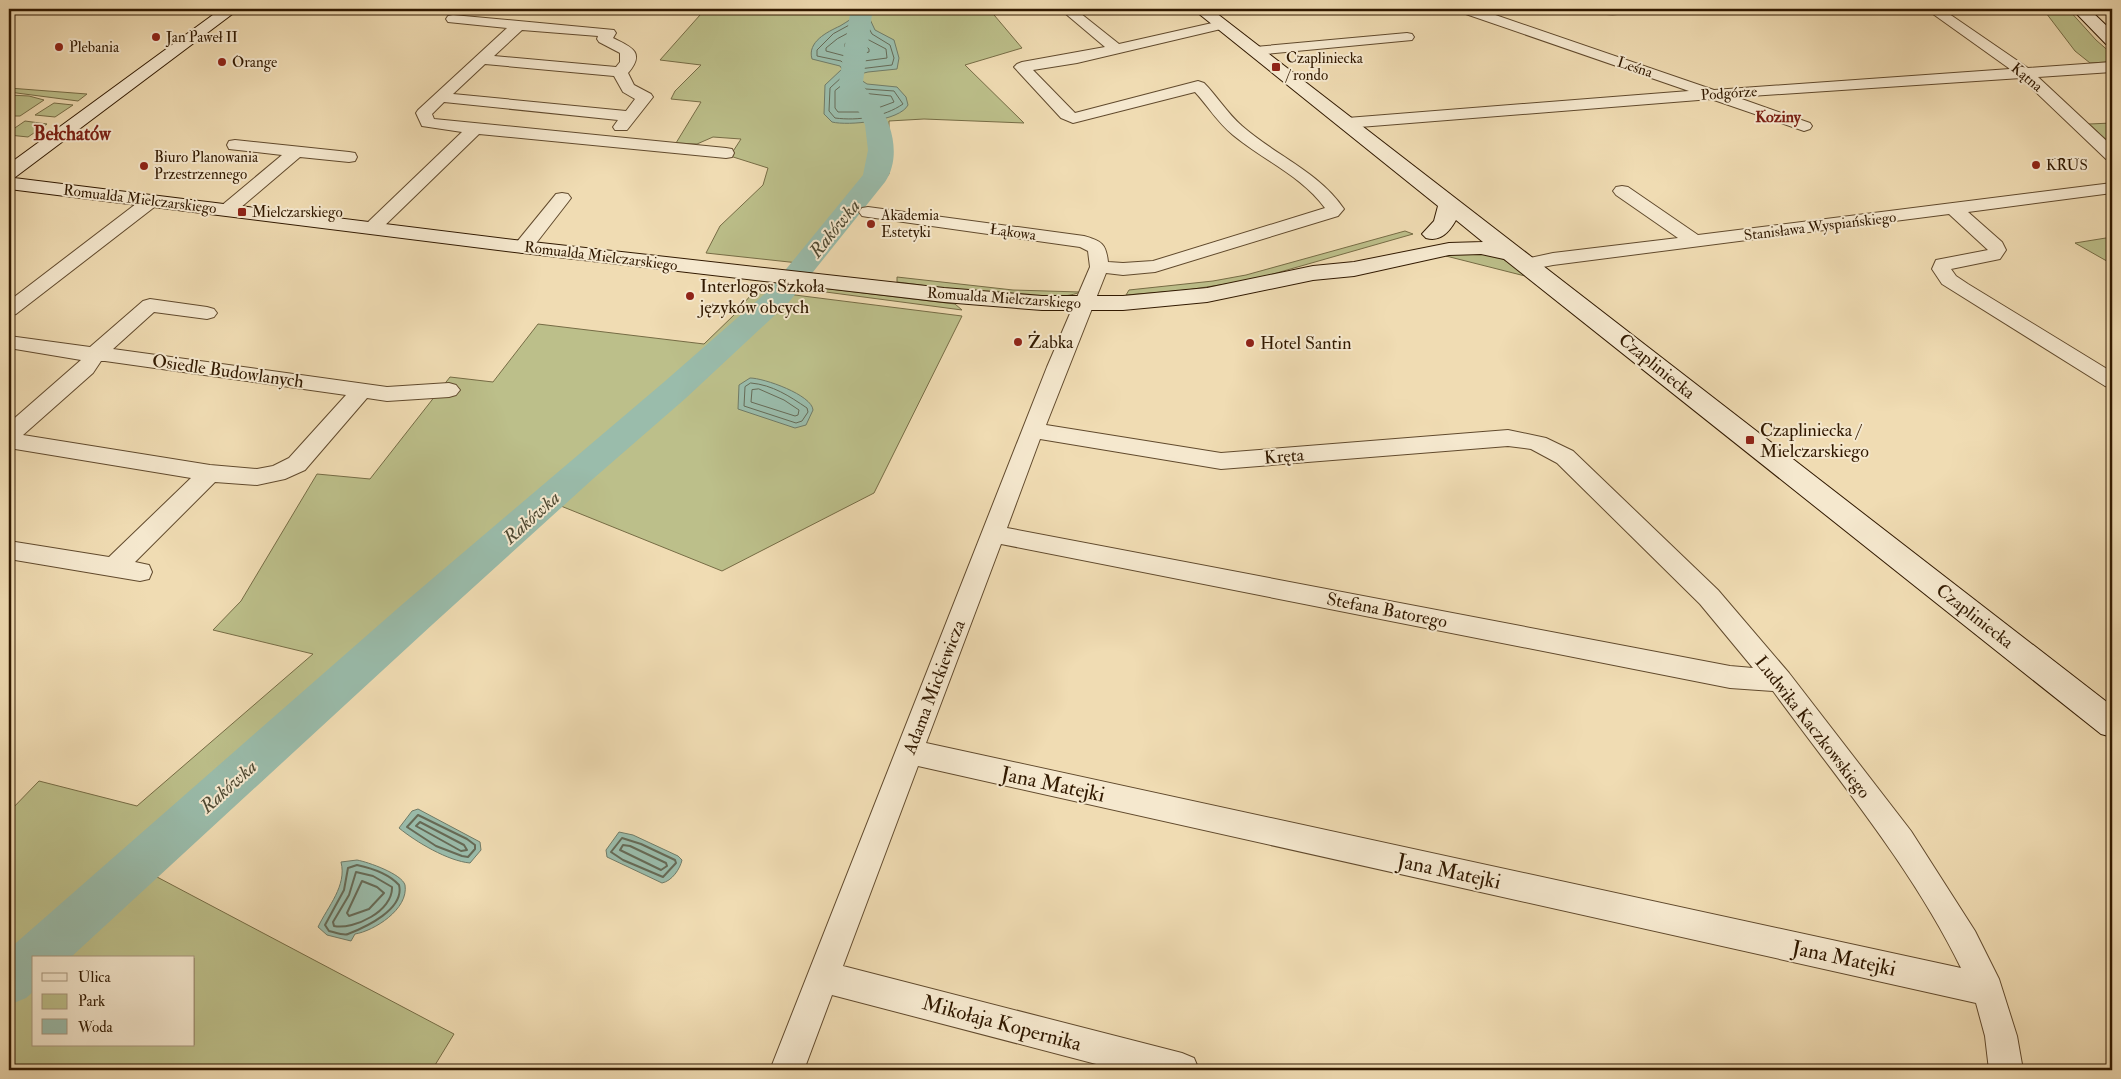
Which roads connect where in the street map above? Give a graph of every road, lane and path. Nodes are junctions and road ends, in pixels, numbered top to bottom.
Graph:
1 (231, 9) edge
2 (1067, 9) edge
3 (1201, 9) edge
4 (1465, 9) edge
5 (1626, 9) edge
6 (1933, 9) edge
7 (2080, 9) edge
8 (1606, 10) edge
9 (454, 19) dead end
10 (519, 25) junction
11 (1221, 25) junction
12 (1408, 37) dead end
13 (2112, 40) edge
14 (1115, 48) junction
15 (1255, 51) junction
16 (482, 59) junction
17 (2112, 68) edge
18 (620, 72) junction
19 (2025, 73) junction
20 (1717, 94) junction
21 (440, 97) junction
22 (630, 116) junction
23 (1347, 123) junction
24 (1804, 126) dead end
25 (475, 129) junction
26 (609, 142) junction
27 (235, 145) dead end
28 (296, 152) junction
29 (726, 153) dead end
30 (2112, 155) edge
31 (348, 157) dead end
32 (9, 172) edge
33 (9, 183) edge
34 (2112, 188) edge
35 (1622, 191) dead end
36 (562, 198) dead end
37 (151, 201) junction
38 (1448, 203) junction
39 (1954, 209) junction
40 (227, 210) junction
41 (868, 212) dead end
42 (372, 228) junction
43 (1482, 229) junction
44 (1433, 234) junction
45 (1695, 241) junction
46 (523, 247) junction
47 (1449, 249) junction
48 (1521, 259) junction
49 (1099, 267) junction
50 (1313, 273) junction
51 (1083, 304) junction
52 (9, 310) edge
53 (207, 313) dead end
54 (9, 342) edge
55 (94, 354) junction
56 (2112, 381) edge
57 (362, 390) junction
58 (449, 390) dead end
59 (1033, 430) junction
60 (9, 435) edge
61 (9, 440) edge
62 (1537, 442) joint
63 (210, 473) junction
64 (994, 534) junction
65 (9, 550) edge
66 (113, 568) junction
67 (140, 572) dead end
68 (1780, 681) junction
69 (2112, 724) edge
70 (910, 752) junction
71 (823, 977) junction
72 (1988, 990) junction
73 (787, 1070) edge
74 (1182, 1070) edge
75 (2006, 1070) edge

1 - 32 street
2 - 14 street
3 - 11 street, Czapliniecka
4 - 20 street, Leśna
5 - 8 street
6 - 19 street, Kątna
7 - 13 street
9 - 10 street
10 - 16 street
10 - 18 street
11 - 14 street
11 - 15 street, Czapliniecka
12 - 15 street
14 - 49 street
15 - 23 street, Czapliniecka
16 - 18 street
16 - 21 street
17 - 19 street, Podgórze
18 - 22 street
19 - 20 street, Podgórze
19 - 30 street, Kątna
20 - 23 street, Podgórze
20 - 24 street, Leśna
21 - 22 street
21 - 25 street
22 - 26 street
23 - 38 street, Czapliniecka
25 - 26 street
25 - 42 street
26 - 29 street
27 - 28 street
28 - 31 street
28 - 40 street
33 - 37 street, Romualda Mielczarskiego
34 - 39 street, Stanisława Wyspiańskiego
35 - 45 street
36 - 46 street
37 - 40 street, Romualda Mielczarskiego
37 - 52 street
38 - 43 street, Czapliniecka
38 - 44 street
39 - 45 street, Stanisława Wyspiańskiego
39 - 56 street
40 - 42 street, Romualda Mielczarskiego
41 - 49 street, Łąkowa
42 - 46 street, Romualda Mielczarskiego
43 - 44 street, Romualda Mielczarskiego
43 - 47 street, Romualda Mielczarskiego
43 - 48 street, Czapliniecka
44 - 50 street, Romualda Mielczarskiego
45 - 48 street, Stanisława Wyspiańskiego
46 - 51 street, Romualda Mielczarskiego
47 - 48 street, Romualda Mielczarskiego
47 - 50 street, Romualda Mielczarskiego
48 - 69 street, Czapliniecka
49 - 51 street
50 - 51 street, Romualda Mielczarskiego
51 - 59 street, Adama Mickiewicza
53 - 55 street
54 - 55 street
55 - 57 street, Osiedle Budowlanych
55 - 60 street
57 - 58 street, Osiedle Budowlanych
57 - 63 street
59 - 62 street, Kręta
59 - 64 street, Adama Mickiewicza
61 - 63 street
62 - 68 street, Ludwika Kaczkowskiego
63 - 66 street
64 - 68 street, Stefana Batorego
64 - 70 street, Adama Mickiewicza
65 - 66 street
66 - 67 street
68 - 72 street, Ludwika Kaczkowskiego
70 - 71 street, Adama Mickiewicza
70 - 72 street, Jana Matejki
71 - 73 street, Adama Mickiewicza
71 - 74 street, Mikołaja Kopernika
72 - 75 street, Ludwika Kaczkowskiego

